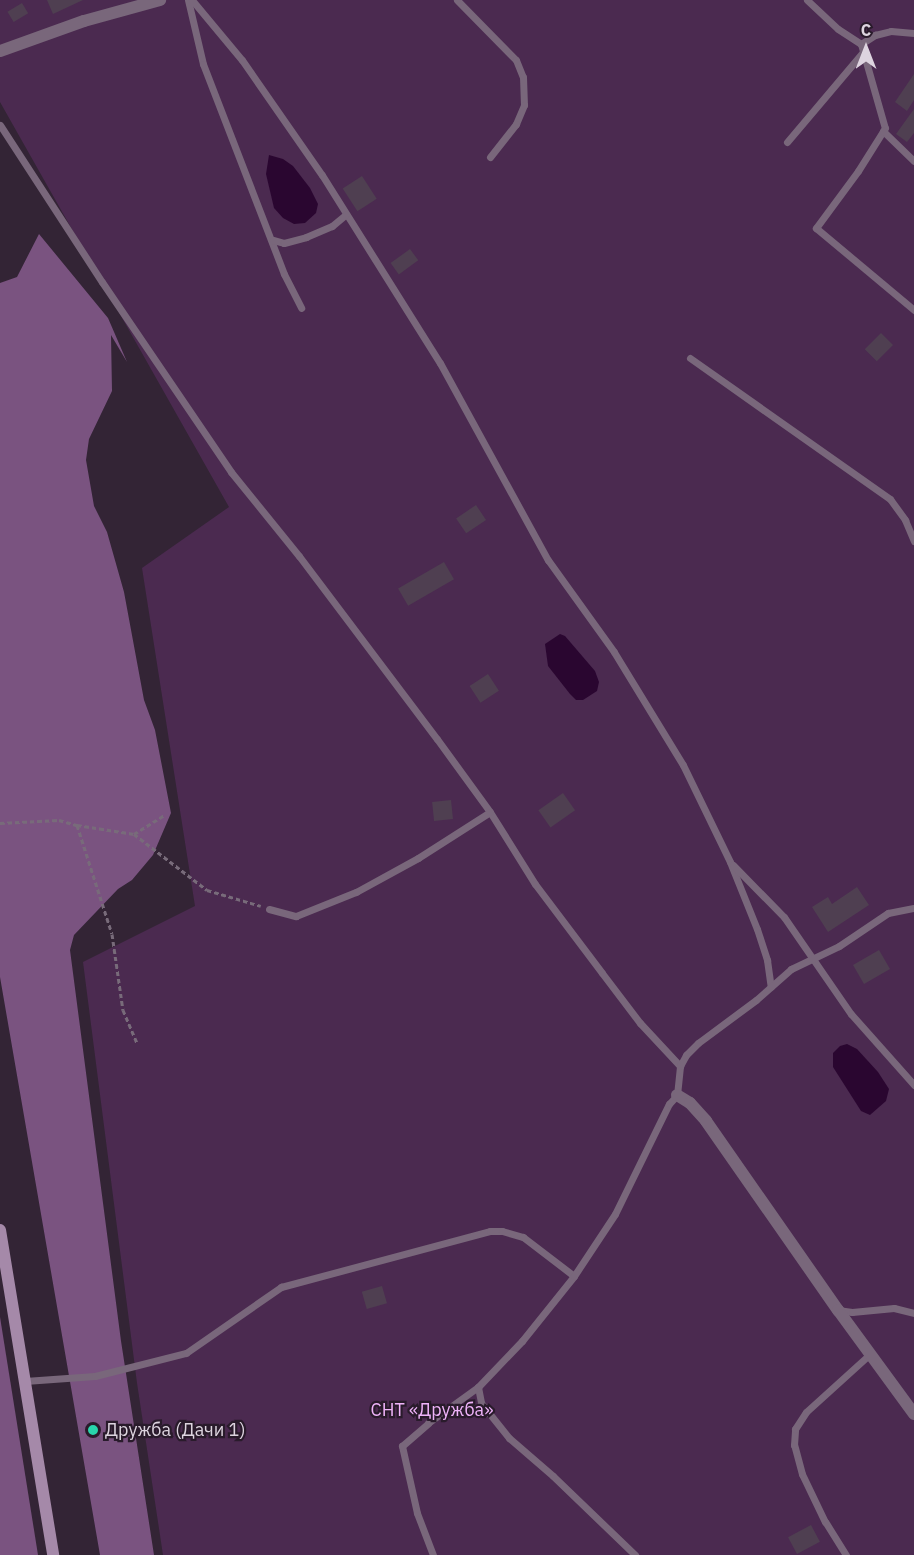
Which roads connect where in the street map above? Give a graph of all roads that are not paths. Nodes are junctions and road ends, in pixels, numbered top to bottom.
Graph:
1 (160, 0) edge
2 (190, 0) edge
3 (457, 0) edge
4 (807, 0) edge
5 (914, 33) edge
6 (862, 48) junction
7 (0, 51) edge
8 (0, 125) edge
9 (883, 131) junction
10 (787, 142) dead end
11 (490, 157) dead end
12 (914, 161) edge
13 (345, 215) junction
14 (273, 240) junction
15 (301, 308) dead end
16 (914, 309) edge
17 (690, 358) dead end
18 (914, 542) edge
19 (490, 812) junction
20 (730, 862) junction
21 (914, 908) edge
22 (269, 909) road end
23 (814, 958) junction
24 (771, 987) junction
25 (680, 1066) junction
26 (914, 1085) edge
27 (677, 1095) junction
28 (0, 1230) edge
29 (1, 1248) edge
30 (574, 1276) junction
31 (838, 1311) junction
32 (914, 1313) edge
33 (870, 1354) junction
34 (25, 1381) junction
35 (478, 1387) junction
36 (914, 1414) edge
37 (53, 1555) edge
38 (433, 1555) edge
39 (635, 1555) edge
40 (846, 1555) edge

1 - 7 street
2 - 13 lane
2 - 14 lane
3 - 11 lane
4 - 6 lane
5 - 6 lane
6 - 9 lane
6 - 10 lane
8 - 19 lane
9 - 12 lane
9 - 16 lane
13 - 14 lane
13 - 20 lane
14 - 15 lane
17 - 18 lane
19 - 22 lane
19 - 25 lane
20 - 23 lane
20 - 24 lane
21 - 23 lane
23 - 24 lane
23 - 26 lane
24 - 25 lane
25 - 27 lane
27 - 30 lane
27 - 31 street
28 - 29 street
29 - 34 street
30 - 34 lane
30 - 35 lane
31 - 32 lane
31 - 33 street
33 - 36 street
33 - 40 lane
34 - 37 street
35 - 38 lane
35 - 39 lane

